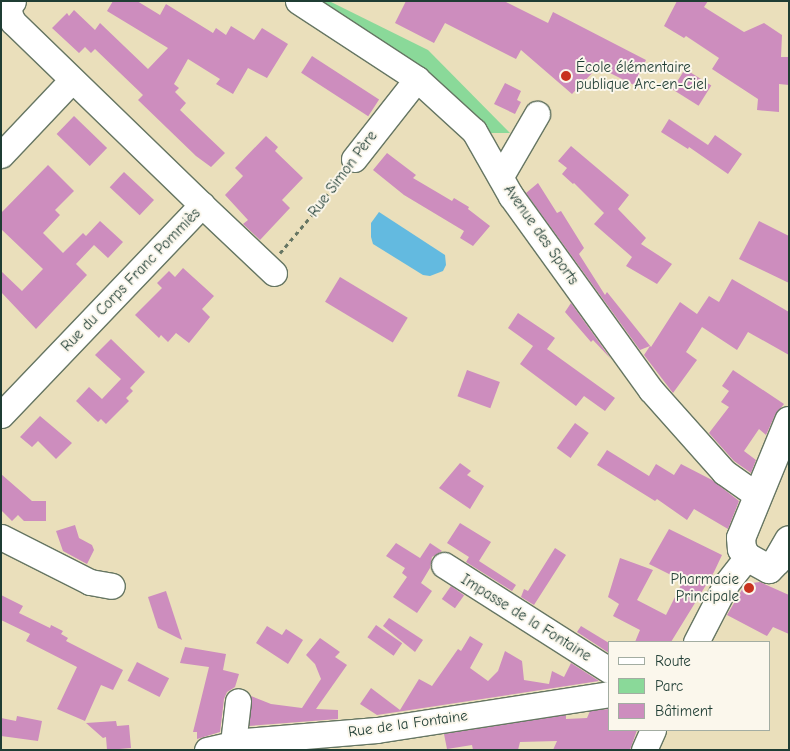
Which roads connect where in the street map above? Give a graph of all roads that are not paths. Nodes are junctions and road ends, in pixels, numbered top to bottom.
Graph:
1 (298, 1) edge
2 (13, 12) edge
3 (417, 79) junction
4 (72, 81) junction
5 (537, 114) dead end
6 (1, 155) edge
7 (354, 159) road end
8 (501, 176) junction
9 (202, 205) junction
10 (271, 270) road end
11 (1, 416) edge
12 (789, 421) edge
13 (758, 496) junction
14 (1, 537) edge
15 (789, 540) edge
16 (444, 565) dead end
17 (768, 569) edge
18 (112, 586) dead end
19 (697, 641) edge
20 (608, 669) edge
21 (608, 694) edge
22 (238, 701) dead end
23 (653, 731) edge
24 (233, 743) junction
25 (207, 750) edge
26 (644, 750) edge

1 - 3 street, Avenue des Sports
2 - 4 street, Rue du Corps Franc Pommiès
3 - 7 street, Rue Simon Père
3 - 8 street, Avenue des Sports
4 - 6 street
4 - 9 street, Rue du Corps Franc Pommiès
5 - 8 street
8 - 13 street, Avenue des Sports
9 - 10 street
9 - 11 street, Rue du Corps Franc Pommiès
12 - 13 main road
13 - 17 main road
14 - 18 street
15 - 17 main road
16 - 20 street, Impasse de la Fontaine
17 - 19 street
21 - 24 street, Rue de la Fontaine
22 - 24 street
23 - 26 street
24 - 25 street, Rue de la Fontaine

